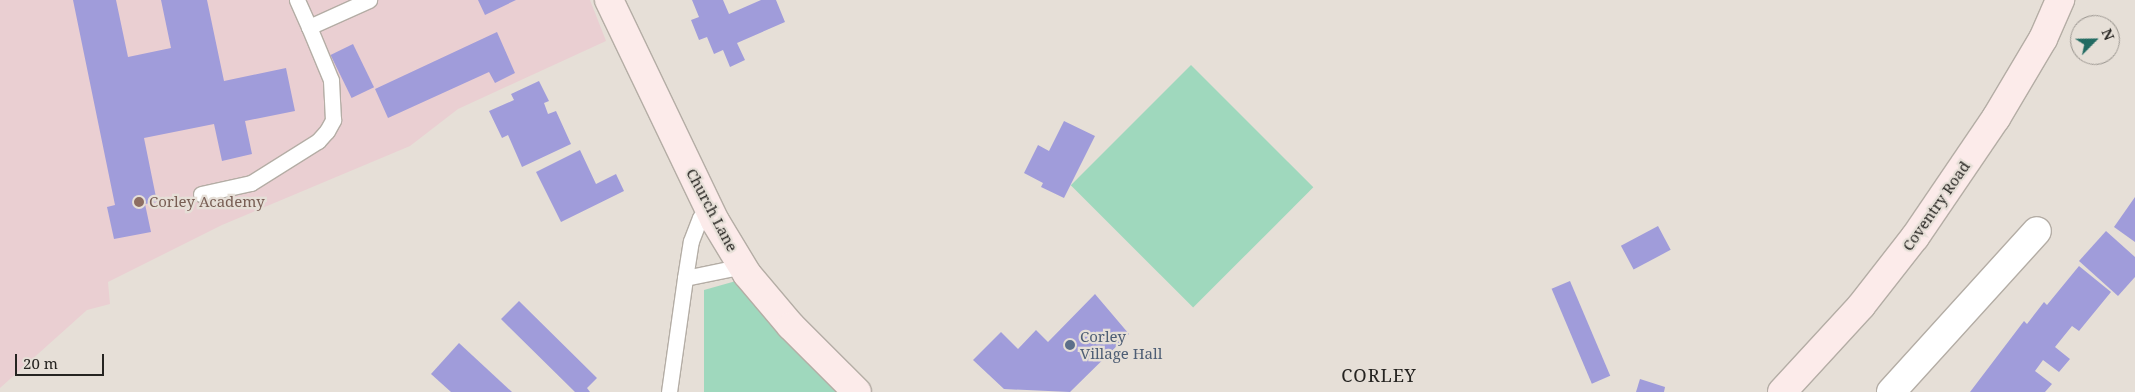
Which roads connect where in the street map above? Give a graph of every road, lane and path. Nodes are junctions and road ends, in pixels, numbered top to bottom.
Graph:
1 (296, 0) edge
2 (369, 0) edge
3 (609, 0) edge
4 (2060, 0) edge
5 (309, 27) junction
6 (201, 194) dead end
7 (709, 207) junction
8 (2037, 231) dead end
9 (743, 266) junction
10 (685, 278) junction
11 (669, 392) edge
12 (857, 392) edge
13 (1782, 392) edge
14 (1891, 392) edge

1 - 5 lane
2 - 5 lane
3 - 7 main road, Church Lane
4 - 13 main road, Coventry Road
5 - 6 lane
7 - 9 main road, Church Lane
7 - 10 lane
8 - 14 street
9 - 10 lane
9 - 12 main road, Church Lane
10 - 11 lane

